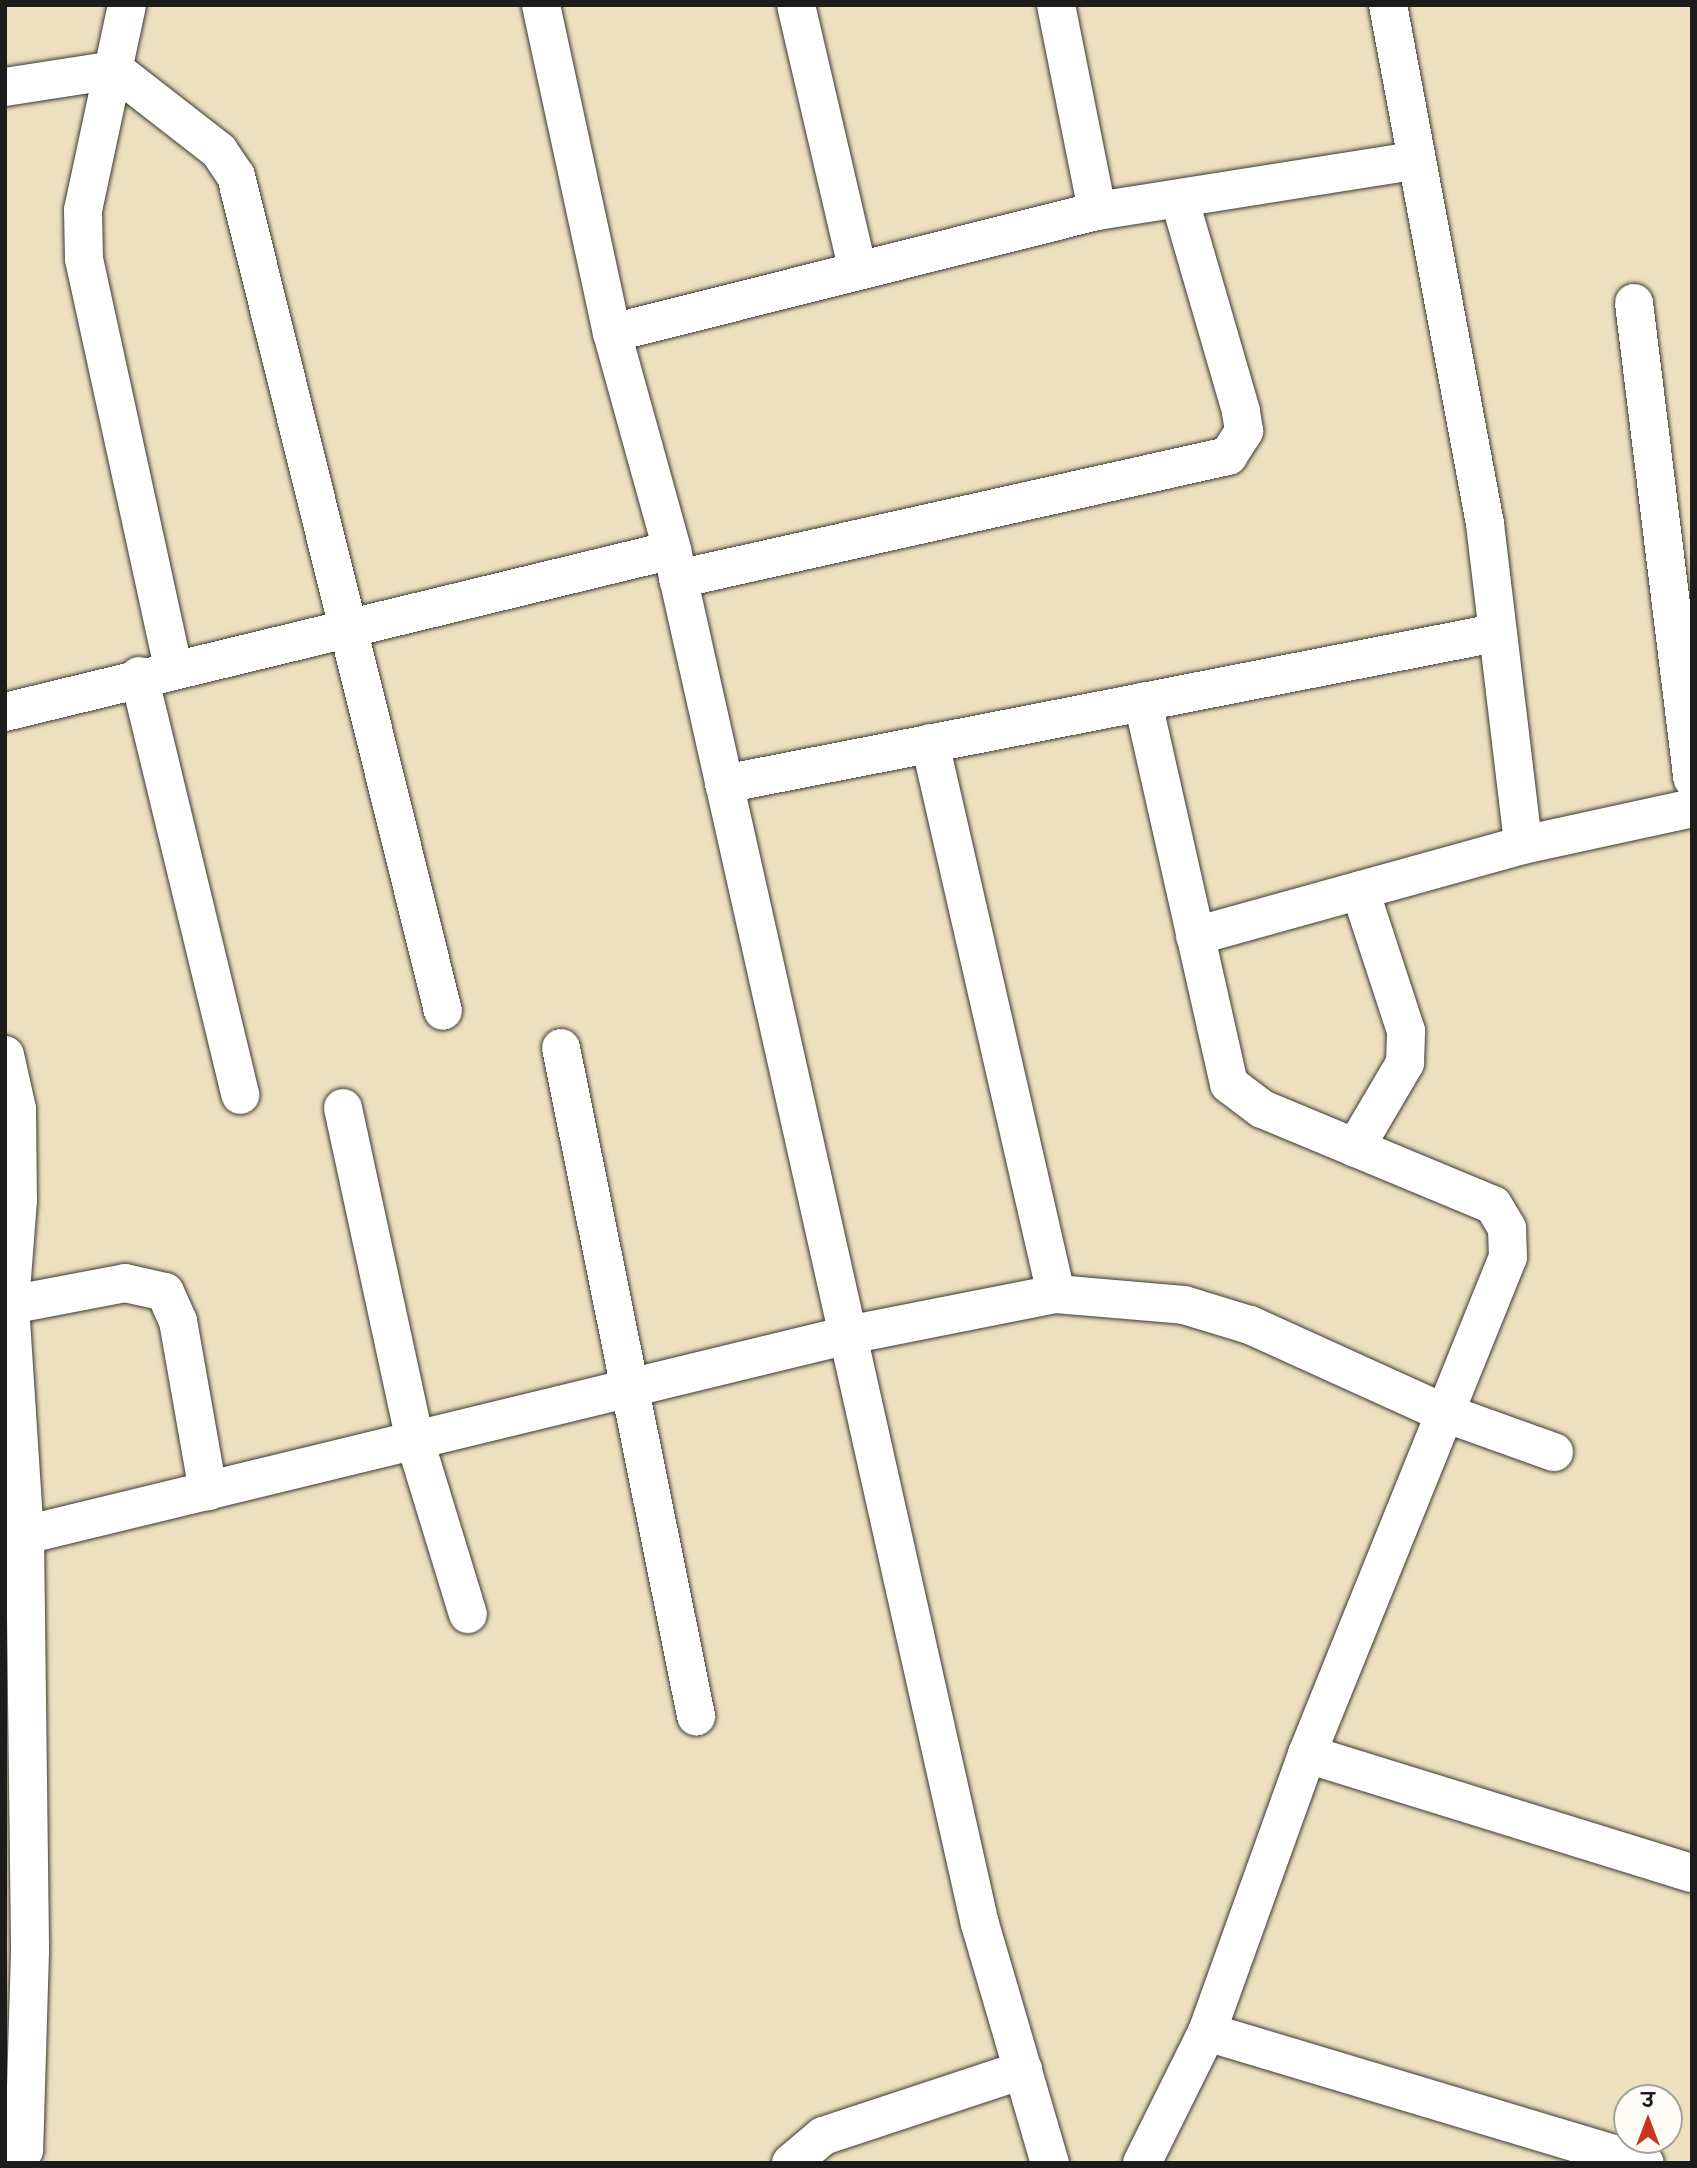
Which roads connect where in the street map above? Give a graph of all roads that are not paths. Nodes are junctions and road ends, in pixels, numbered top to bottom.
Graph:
1 (127, 5) edge
2 (541, 5) edge
3 (796, 5) edge
4 (1056, 5) edge
5 (1388, 5) edge
6 (115, 70) junction
7 (5, 87) edge
8 (1413, 161) junction
9 (1180, 201) junction
10 (1097, 211) junction
11 (858, 271) junction
12 (1634, 303) dead end
13 (612, 332) junction
14 (675, 565) junction
15 (348, 628) junction
16 (1495, 633) junction
17 (156, 672) junction
18 (1143, 702) junction
19 (5, 712) edge
20 (930, 743) junction
21 (1692, 778) edge
22 (724, 784) junction
23 (1692, 808) edge
24 (1523, 845) junction
25 (1360, 890) junction
26 (1195, 936) junction
27 (443, 1012) dead end
28 (561, 1048) dead end
29 (5, 1055) edge
30 (240, 1095) dead end
31 (343, 1108) dead end
32 (1355, 1148) junction
33 (12, 1201) edge
34 (1056, 1294) junction
35 (10, 1305) junction
36 (848, 1335) junction
37 (626, 1389) junction
38 (1442, 1412) junction
39 (415, 1441) junction
40 (1554, 1452) dead end
41 (208, 1491) junction
42 (26, 1535) junction
43 (468, 1614) dead end
44 (696, 1716) dead end
45 (1307, 1754) junction
46 (1692, 1873) edge
47 (1207, 2032) junction
48 (1023, 2070) junction
49 (19, 2157) edge
50 (791, 2163) edge
51 (1049, 2163) edge
52 (1142, 2163) edge
53 (1645, 2163) edge

1 - 6 street
2 - 13 street
3 - 11 street
4 - 10 street
5 - 8 street
6 - 7 street
6 - 15 street
6 - 17 street
8 - 9 street
8 - 16 street
9 - 10 street
9 - 14 street
10 - 11 street
11 - 13 street
12 - 21 street
13 - 14 street
14 - 15 street
14 - 22 street
15 - 17 street
15 - 27 street
16 - 18 street
16 - 24 street
17 - 19 street
17 - 30 street
18 - 20 street
18 - 26 street
20 - 22 street
20 - 34 street
22 - 36 street
23 - 24 street
24 - 25 street
25 - 26 street
25 - 32 street
26 - 32 street
28 - 37 street
29 - 33 street
31 - 39 street
32 - 38 street
33 - 35 street
34 - 36 street
34 - 38 street
35 - 41 street
35 - 42 street
36 - 37 street
36 - 48 street
37 - 39 street
37 - 44 street
38 - 40 street
38 - 45 street
39 - 41 street
39 - 43 street
41 - 42 street
42 - 49 street
45 - 46 street
45 - 47 street
47 - 52 street
47 - 53 street
48 - 50 street
48 - 51 street

